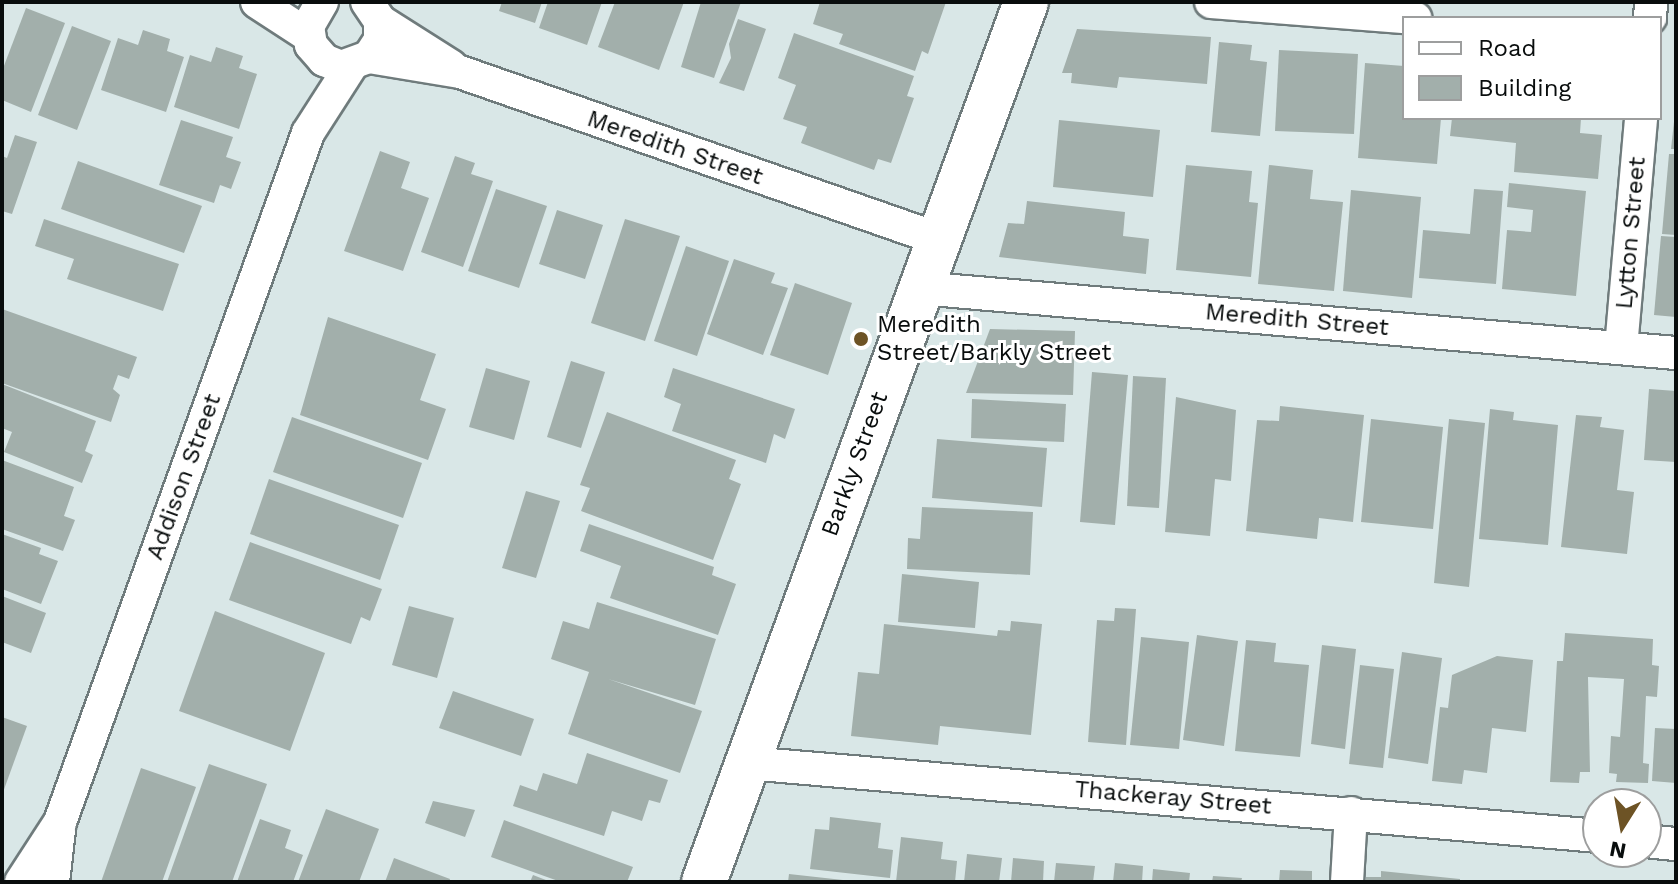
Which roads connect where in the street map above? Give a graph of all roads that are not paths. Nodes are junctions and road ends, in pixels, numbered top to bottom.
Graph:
1 (257, 2) edge
2 (322, 2) edge
3 (1026, 2) edge
4 (1211, 2) edge
5 (375, 9) edge
6 (1402, 17) edge
7 (312, 45) junction
8 (360, 62) junction
9 (460, 72) junction
10 (1641, 120) edge
11 (308, 133) junction
12 (936, 238) junction
13 (919, 288) junction
14 (1621, 348) junction
15 (1676, 353) edge
16 (747, 763) junction
17 (1351, 813) junction
18 (60, 822) junction
19 (1582, 835) edge
20 (21, 882) edge
21 (53, 882) edge
22 (704, 882) edge
23 (1347, 882) edge

1 - 7 street
2 - 7 street, Addison Street
3 - 12 main road, Barkly Street
4 - 6 street
5 - 8 street, Addison Street
5 - 9 street, Meredith Street
7 - 8 street, Meredith Street
7 - 11 street, Addison Street
8 - 9 street, Meredith Street
8 - 11 street, Addison Street
9 - 12 street, Meredith Street
10 - 14 street, Lytton Street
11 - 18 street, Addison Street
12 - 13 main road, Barkly Street
13 - 14 street, Meredith Street
13 - 16 main road, Barkly Street
14 - 15 street, Meredith Street
16 - 17 street, Thackeray Street
16 - 22 main road, Barkly Street
17 - 19 street, Thackeray Street
17 - 23 street
18 - 20 street, Addison Street
18 - 21 street, Addison Street

